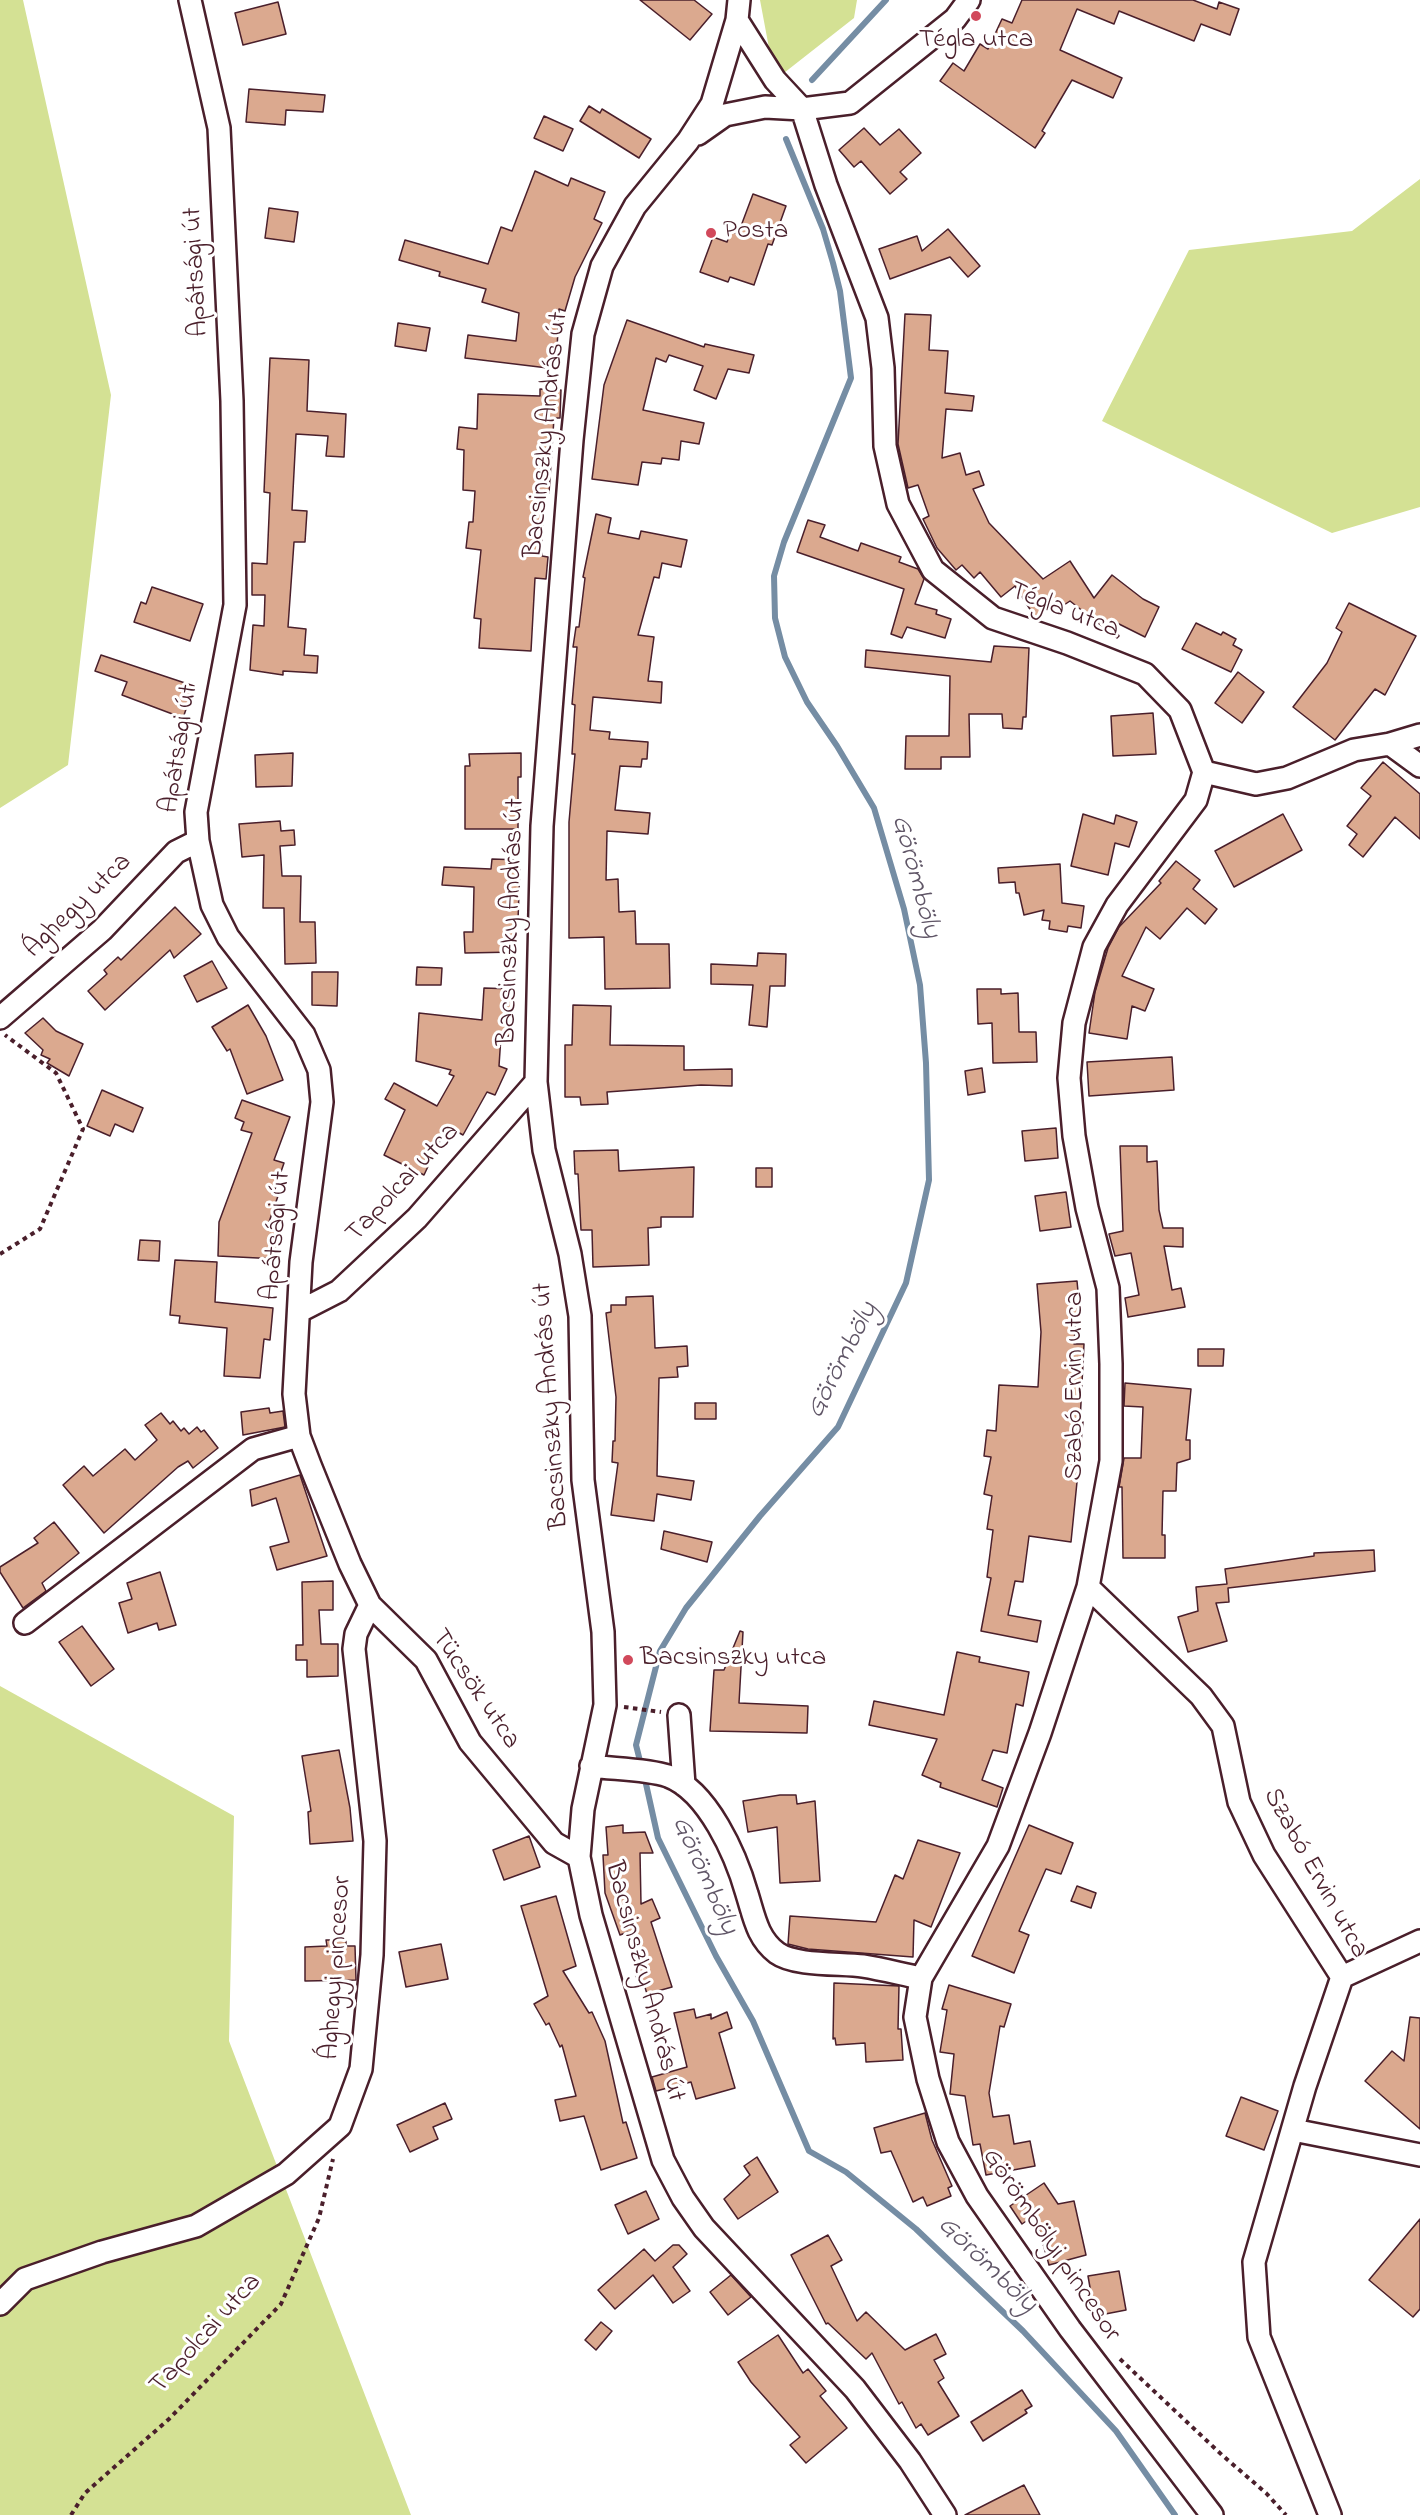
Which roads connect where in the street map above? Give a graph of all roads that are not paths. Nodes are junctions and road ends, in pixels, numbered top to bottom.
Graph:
1 (190, 0) edge
2 (969, 0) edge
3 (738, 10) edge
4 (802, 110) junction
5 (688, 141) junction
6 (1420, 735) edge
7 (1390, 744) junction
8 (1420, 766) edge
9 (1204, 772) junction
10 (198, 841) junction
11 (0, 1018) edge
12 (536, 1082) junction
13 (300, 1311) junction
14 (299, 1436) junction
15 (1088, 1587) junction
16 (370, 1605) junction
17 (26, 1623) dead end
18 (679, 1715) road end
19 (591, 1766) junction
20 (676, 1781) junction
21 (579, 1857) junction
22 (1420, 1941) edge
23 (1342, 1977) junction
24 (921, 1978) junction
25 (1293, 2130) junction
26 (1420, 2155) edge
27 (0, 2304) edge
28 (945, 2515) edge
29 (1212, 2515) edge
30 (1330, 2515) edge

1 - 10 street, Apátsági út
2 - 4 street
3 - 4 street
3 - 5 street
4 - 5 street
4 - 9 street, Tégla utca
5 - 12 street, Bacsinszky András út
6 - 7 street
7 - 8 street
7 - 9 street
9 - 15 street, Szabó Ervin utca
10 - 11 street, Ághegy utca
10 - 13 street, Apátsági út
12 - 13 street, Tapolcai utca
12 - 19 street, Bacsinszky András út
13 - 14 street, Apátsági út
14 - 16 street, Apátsági út
14 - 17 street
15 - 23 street, Szabó Ervin utca
15 - 24 street
16 - 21 street, Tücsök utca
16 - 27 street, Ághegyi pincesor
18 - 20 street
19 - 20 street
19 - 21 street, Bacsinszky András út
20 - 24 street
21 - 28 street, Bacsinszky András út
22 - 23 street
23 - 25 street, Szabó Ervin utca
24 - 29 street, Görömbölyi pincesor
25 - 26 street
25 - 30 street, Szabó Ervin utca

